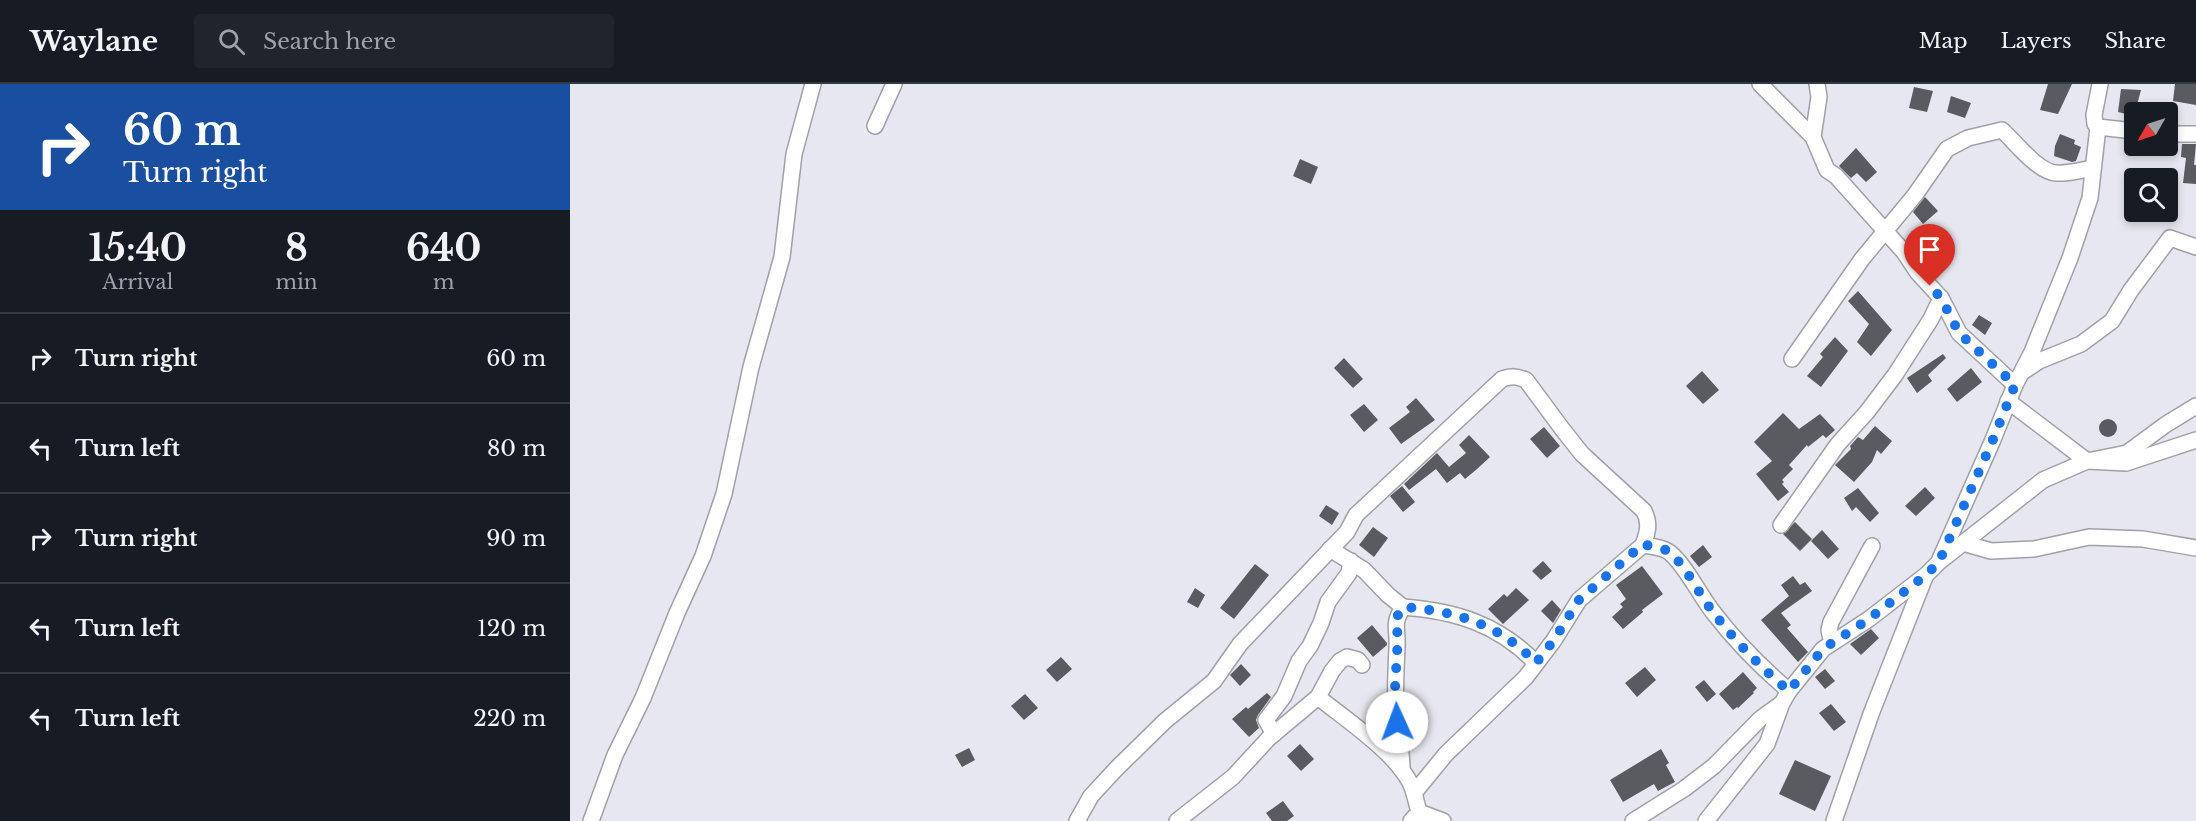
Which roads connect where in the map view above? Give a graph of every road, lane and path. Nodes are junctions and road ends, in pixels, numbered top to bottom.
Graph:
1 (813, 84) edge
2 (894, 84) edge
3 (1760, 84) edge
4 (1817, 84) edge
5 (2100, 84) edge
6 (875, 126) dead end
7 (2098, 127) junction
8 (2116, 129) junction
9 (2124, 130) edge
10 (2178, 134) edge
11 (2196, 134) edge
12 (1813, 137) junction
13 (2095, 151) junction
14 (2093, 168) junction
15 (1884, 231) junction
16 (2196, 247) edge
17 (1941, 298) junction
18 (1792, 359) dead end
19 (2018, 379) junction
20 (2008, 401) junction
21 (2196, 406) edge
22 (2196, 440) edge
23 (2086, 461) junction
24 (1781, 525) dead end
25 (1963, 543) junction
26 (1643, 544) junction
27 (1872, 546) dead end
28 (2196, 548) edge
29 (1330, 549) junction
30 (1352, 561) junction
31 (1939, 562) junction
32 (1926, 575) junction
33 (1403, 607) junction
34 (1832, 643) junction
35 (1536, 663) junction
36 (1362, 665) dead end
37 (1318, 697) junction
38 (1786, 697) junction
39 (1274, 734) junction
40 (1402, 770) junction
41 (1414, 793) junction
42 (1415, 816) edge
43 (591, 821) edge
44 (1077, 821) edge
45 (1177, 821) edge
46 (1443, 821) edge
47 (1634, 821) edge
48 (1706, 821) edge
49 (1834, 821) edge

1 - 43 street
2 - 6 street
3 - 12 street
4 - 12 street
5 - 7 street
7 - 8 street
7 - 13 street
8 - 9 street
8 - 13 street
10 - 11 street
12 - 15 street
13 - 14 street
14 - 15 street
14 - 19 street
15 - 17 street
15 - 18 street
16 - 19 street
17 - 19 street
17 - 24 street
19 - 20 street
20 - 23 street
20 - 31 street
21 - 23 street
22 - 23 street
23 - 25 street
25 - 28 street
25 - 31 street
26 - 29 street
26 - 35 street
26 - 38 street
27 - 34 street
29 - 30 street
29 - 44 street
30 - 33 street
30 - 39 street
31 - 32 street
32 - 34 street
32 - 49 street
33 - 35 street
33 - 40 street
34 - 38 street
35 - 41 street
36 - 37 street
37 - 39 street
37 - 40 street
38 - 47 street
38 - 48 street
39 - 45 street
40 - 41 street
41 - 42 street
42 - 46 street

